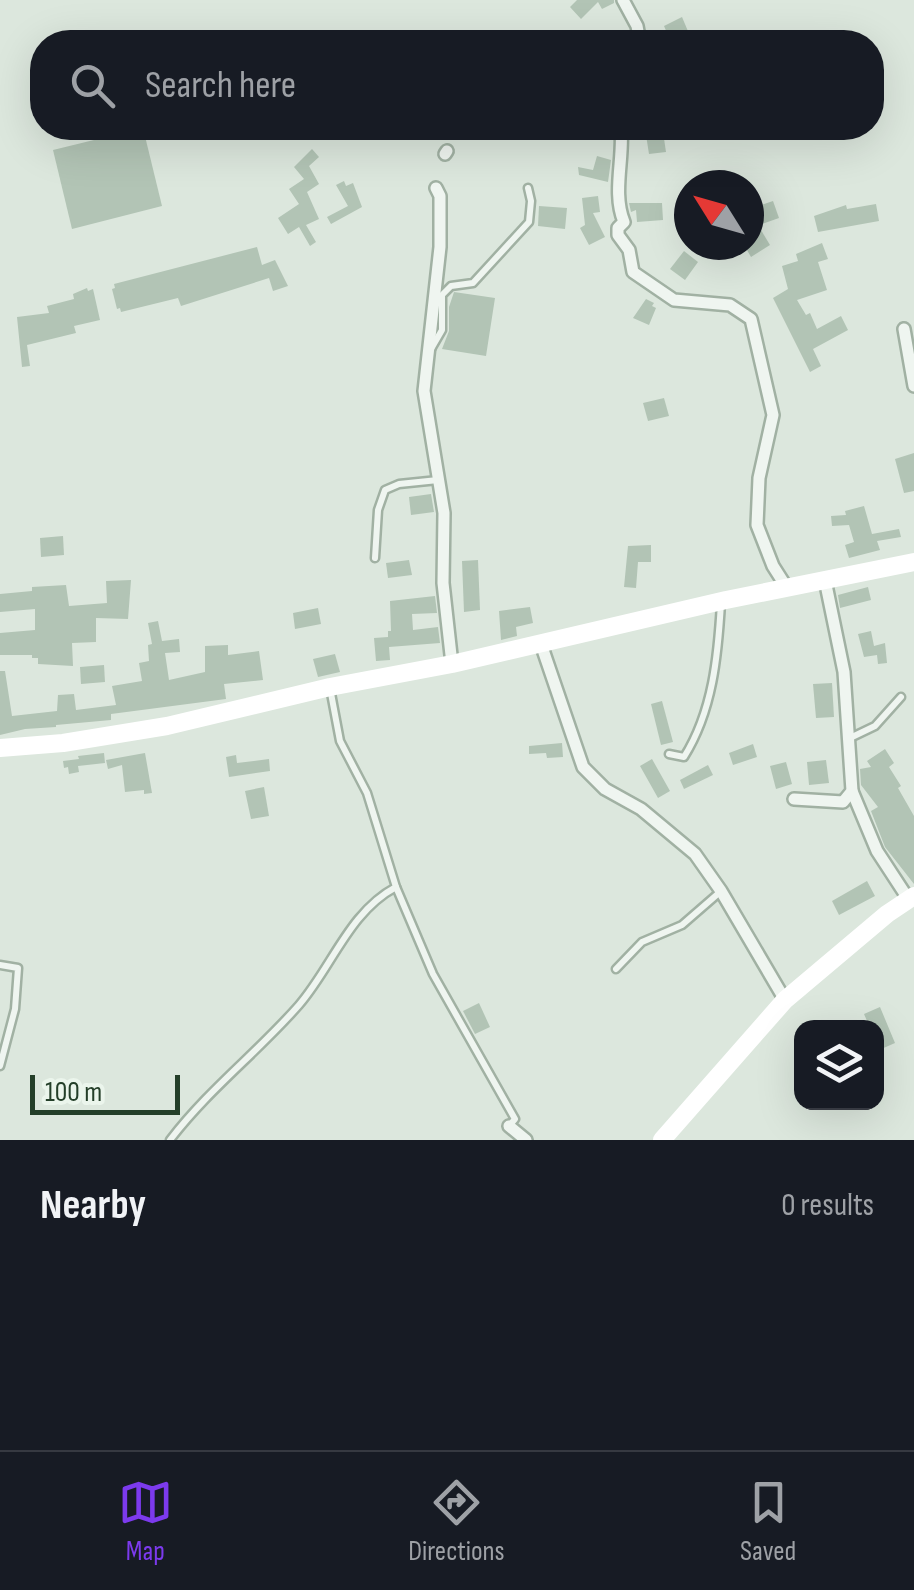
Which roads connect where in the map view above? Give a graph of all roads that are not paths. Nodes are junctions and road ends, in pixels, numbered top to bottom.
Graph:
1 (623, 0) edge
2 (638, 30) edge
3 (621, 140) edge
4 (436, 188) dead end
5 (528, 188) dead end
6 (904, 329) dead end
7 (430, 350) junction
8 (914, 386) edge
9 (438, 480) junction
10 (376, 558) dead end
11 (912, 560) edge
12 (824, 580) junction
13 (787, 588) junction
14 (721, 602) junction
15 (540, 644) junction
16 (452, 664) junction
17 (330, 687) junction
18 (900, 697) dead end
19 (849, 738) junction
20 (0, 748) edge
21 (670, 754) dead end
22 (852, 791) junction
23 (794, 799) dead end
24 (396, 886) junction
25 (721, 891) junction
26 (911, 898) edge
27 (0, 965) edge
28 (616, 969) dead end
29 (785, 1000) junction
30 (0, 1066) edge
31 (508, 1126) joint
32 (170, 1140) edge
33 (526, 1140) edge
34 (662, 1140) edge

1 - 2 street
3 - 13 street
4 - 7 street
5 - 7 lane
6 - 8 street
7 - 9 street
9 - 10 lane
9 - 16 street
11 - 12 main road
12 - 13 main road
12 - 19 street
13 - 14 main road
14 - 15 main road
14 - 21 lane
15 - 16 main road
15 - 25 street
16 - 17 main road
17 - 20 main road
17 - 24 lane
18 - 19 lane
19 - 22 street
22 - 23 street
22 - 26 street
24 - 31 lane
24 - 32 lane
25 - 28 lane
25 - 29 street
26 - 29 main road
27 - 30 lane
29 - 34 main road
31 - 33 street

